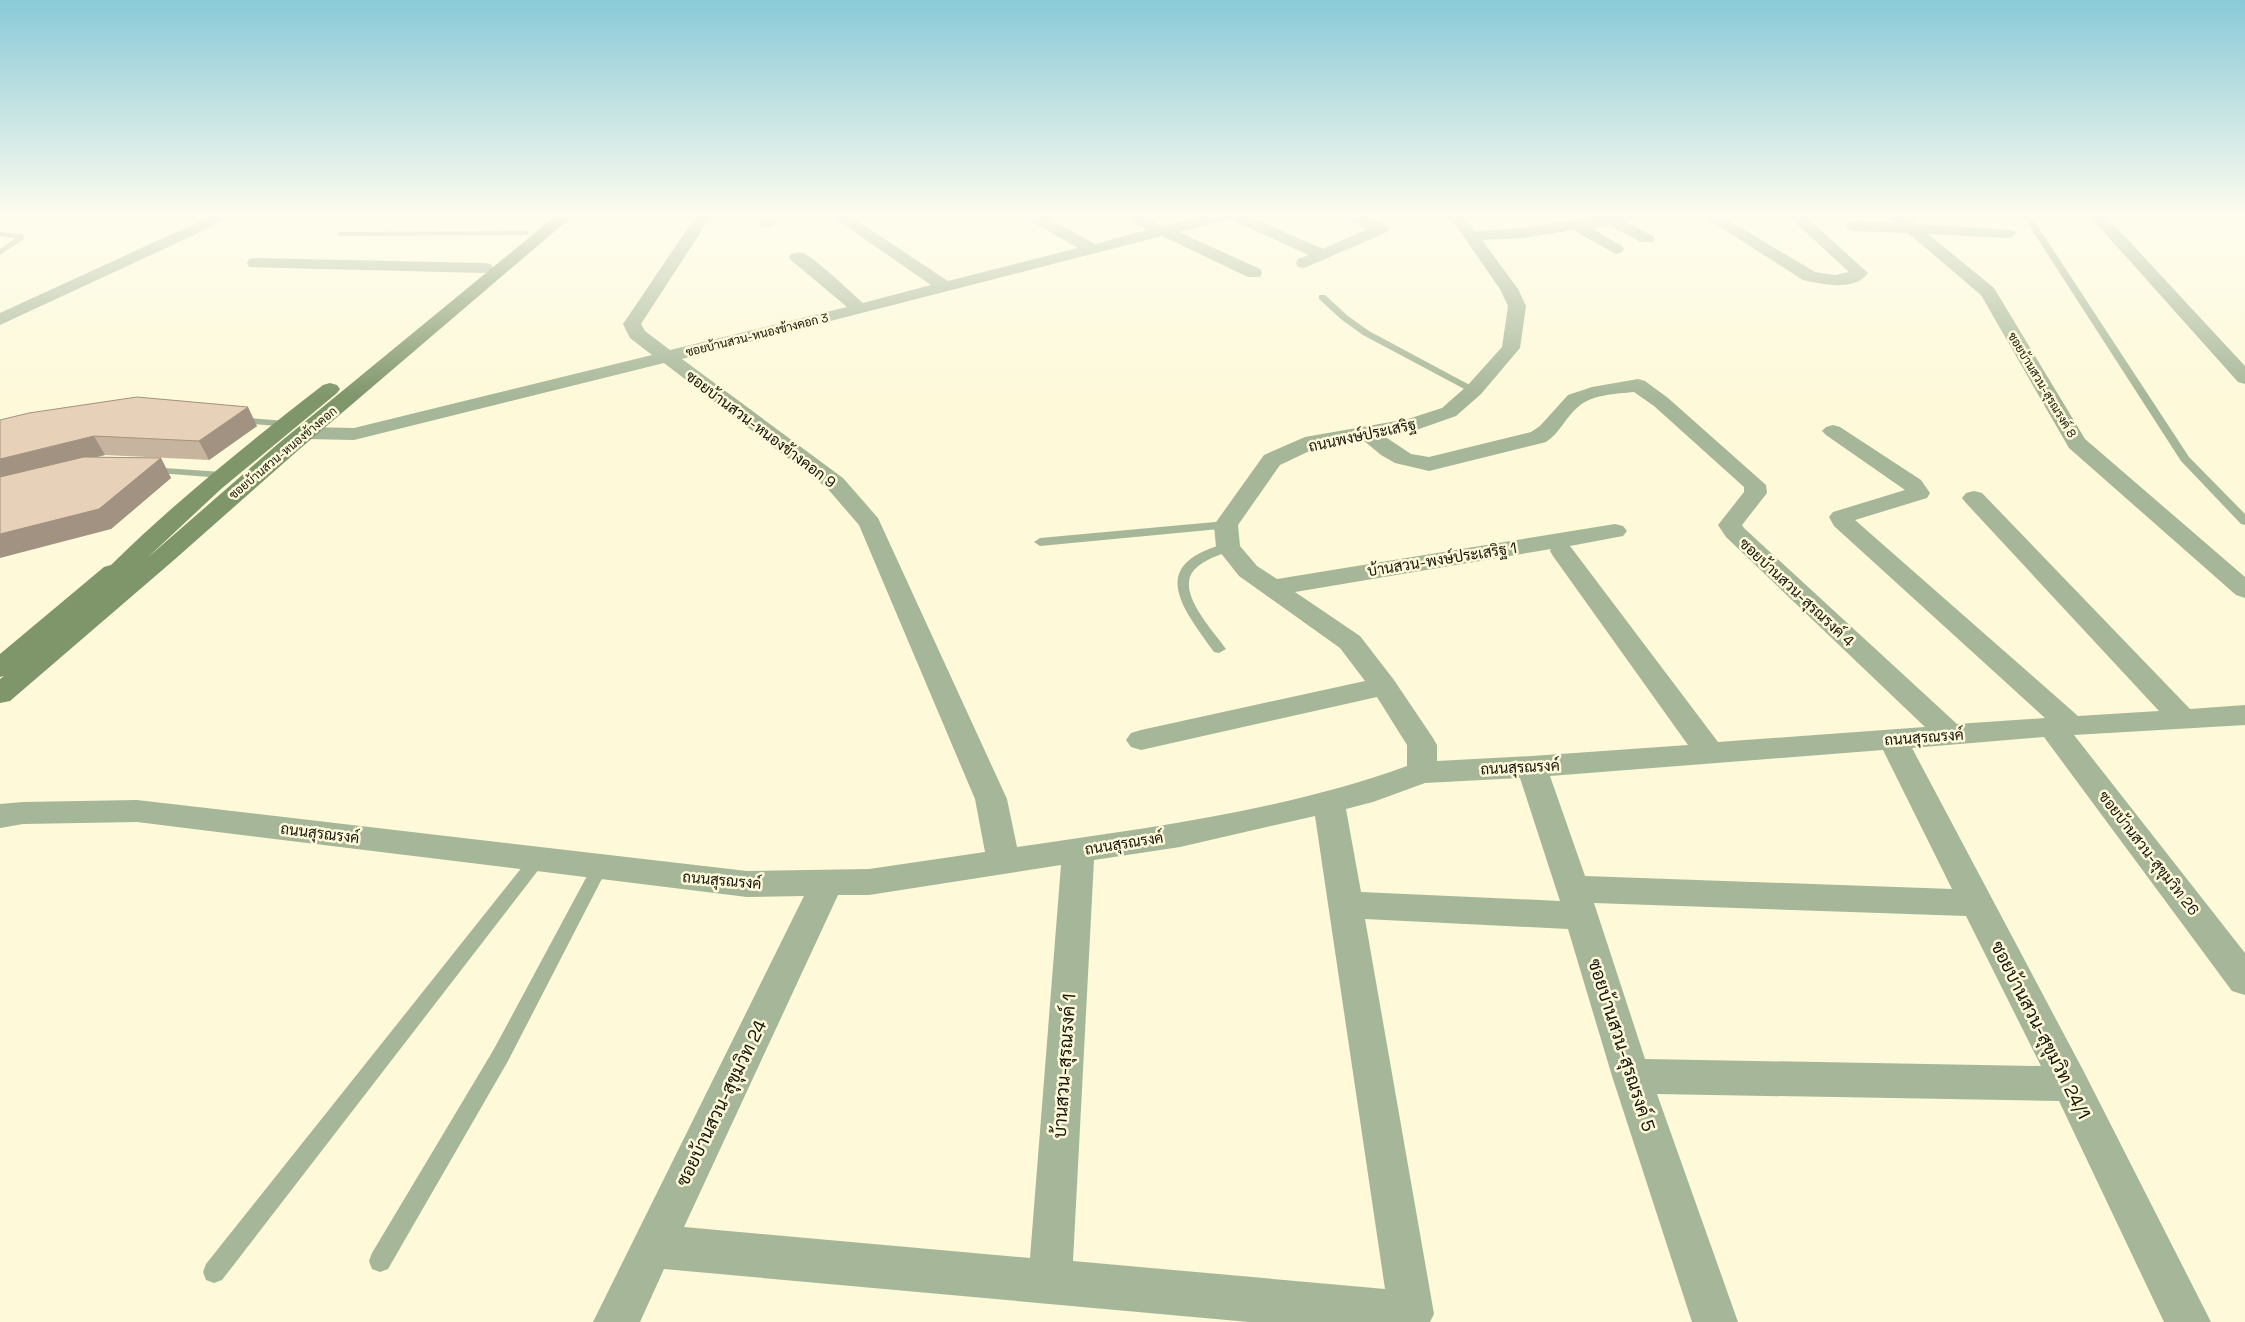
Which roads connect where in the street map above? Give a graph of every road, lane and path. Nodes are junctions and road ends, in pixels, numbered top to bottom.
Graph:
1 (97, 275) edge
2 (477, 275) edge
3 (490, 275) edge
4 (664, 275) edge
5 (820, 275) edge
6 (927, 275) edge
7 (993, 275) edge
8 (1499, 275) edge
9 (1807, 275) edge
10 (1856, 275) edge
11 (1967, 275) edge
12 (2065, 275) edge
13 (2151, 275) edge
14 (945, 287) junction
15 (1322, 297) dead end
16 (8, 298) dead end
17 (34, 303) junction
18 (860, 309) junction
19 (0, 320) edge
20 (666, 358) junction
21 (2245, 378) edge
22 (1474, 390) junction
23 (229, 419) edge
24 (296, 429) junction
25 (1833, 431) dead end
26 (1368, 433) junction
27 (139, 469) edge
28 (222, 475) junction
29 (1974, 498) dead end
30 (2245, 521) edge
31 (1614, 531) dead end
32 (1227, 536) junction
33 (1040, 542) dead end
34 (1562, 551) dead end
35 (136, 554) junction
36 (166, 555) junction
37 (1270, 588) junction
38 (2245, 590) edge
39 (1219, 649) dead end
40 (0, 668) edge
41 (1384, 686) junction
42 (0, 693) edge
43 (0, 711) edge
44 (2183, 719) junction
45 (2238, 722) edge
46 (2062, 727) junction
47 (1950, 735) junction
48 (1892, 739) junction
49 (1141, 740) dead end
50 (1710, 753) junction
51 (1532, 767) junction
52 (1422, 772) junction
53 (1330, 801) junction
54 (0, 816) edge
55 (1078, 851) junction
56 (536, 860) junction
57 (1003, 862) junction
58 (600, 867) junction
59 (827, 883) junction
60 (1577, 903) junction
61 (1976, 903) junction
62 (1346, 906) junction
63 (2240, 966) edge
64 (1631, 1076) junction
65 (2070, 1084) junction
66 (652, 1246) junction
67 (380, 1261) dead end
68 (214, 1272) dead end
69 (1050, 1281) junction
70 (1412, 1318) edge
71 (616, 1322) edge
72 (1715, 1322) edge
73 (2188, 1322) edge

1 - 17 street
2 - 24 main road, ซอยบ้านสวน-หนองข้างคอก
3 - 24 main road, ซอยบ้านสวน-หนองข้างคอก
4 - 20 street, ซอยบ้านสวน-หนองข้างคอก 9
5 - 18 street
6 - 14 street
7 - 14 street, ซอยบ้านสวน-หนองข้างคอก 3
8 - 22 street, ถนนพงษ์ประเสริฐ
9 - 10 street
11 - 38 street, ซอยบ้านสวน-สุรณรงค์ 8
12 - 30 lane
13 - 21 street
14 - 18 street, ซอยบ้านสวน-หนองข้างคอก 3
15 - 22 lane
16 - 17 street
17 - 19 street
18 - 20 street, ซอยบ้านสวน-หนองข้างคอก 3
20 - 24 street, ซอยบ้านสวน-หนองข้างคอก 3
20 - 57 street, ซอยบ้านสวน-หนองข้างคอก 9
22 - 26 street, ถนนพงษ์ประเสริฐ
23 - 24 lane
24 - 28 main road, ซอยบ้านสวน-หนองข้างคอก
24 - 36 main road, ซอยบ้านสวน-หนองข้างคอก
25 - 46 street, ซอยบ้านสวน-สุขุมวิท 26
26 - 32 street, ถนนพงษ์ประเสริฐ
26 - 47 street, ซอยบ้านสวน-สุรณรงค์ 4
27 - 28 lane
28 - 35 main road, ซอยบ้านสวน-หนองข้างคอก
29 - 44 street
31 - 37 street, บ้านสวน-พงษ์ประเสริฐ 1
32 - 33 lane
32 - 37 street
32 - 39 lane
34 - 50 street
35 - 40 main road
35 - 42 main road, ซอยบ้านสวน-หนองข้างคอก
36 - 42 main road, ซอยบ้านสวน-หนองข้างคอก
36 - 43 main road
37 - 41 street
41 - 49 street
41 - 52 street
44 - 45 street, ถนนสุรณรงค์
44 - 46 street, ถนนสุรณรงค์
46 - 47 street, ถนนสุรณรงค์
46 - 63 street, ซอยบ้านสวน-สุขุมวิท 26
47 - 48 street, ถนนสุรณรงค์
48 - 50 street, ถนนสุรณรงค์
48 - 61 street, ซอยบ้านสวน-สุขุมวิท 24/1
50 - 51 street, ถนนสุรณรงค์
51 - 52 street, ถนนสุรณรงค์
51 - 60 street, ซอยบ้านสวน-สุรณรงค์ 5
52 - 53 street, ถนนสุรณรงค์
53 - 55 street, ถนนสุรณรงค์
53 - 62 street
54 - 56 street, ถนนสุรณรงค์
55 - 57 street, ถนนสุรณรงค์
55 - 69 street, บ้านสวน-สุรณรงค์ 1
56 - 58 street, ถนนสุรณรงค์
56 - 68 lane
57 - 59 street, ถนนสุรณรงค์
58 - 59 street, ถนนสุรณรงค์
58 - 67 lane
59 - 66 street, ซอยบ้านสวน-สุขุมวิท 24
60 - 61 street
60 - 62 street
60 - 64 street, ซอยบ้านสวน-สุรณรงค์ 5
61 - 65 street, ซอยบ้านสวน-สุขุมวิท 24/1
62 - 70 street
64 - 65 street
64 - 72 street, ซอยบ้านสวน-สุรณรงค์ 5
65 - 73 street, ซอยบ้านสวน-สุขุมวิท 24/1
66 - 69 street
66 - 71 street, ซอยบ้านสวน-สุขุมวิท 24
69 - 70 street

